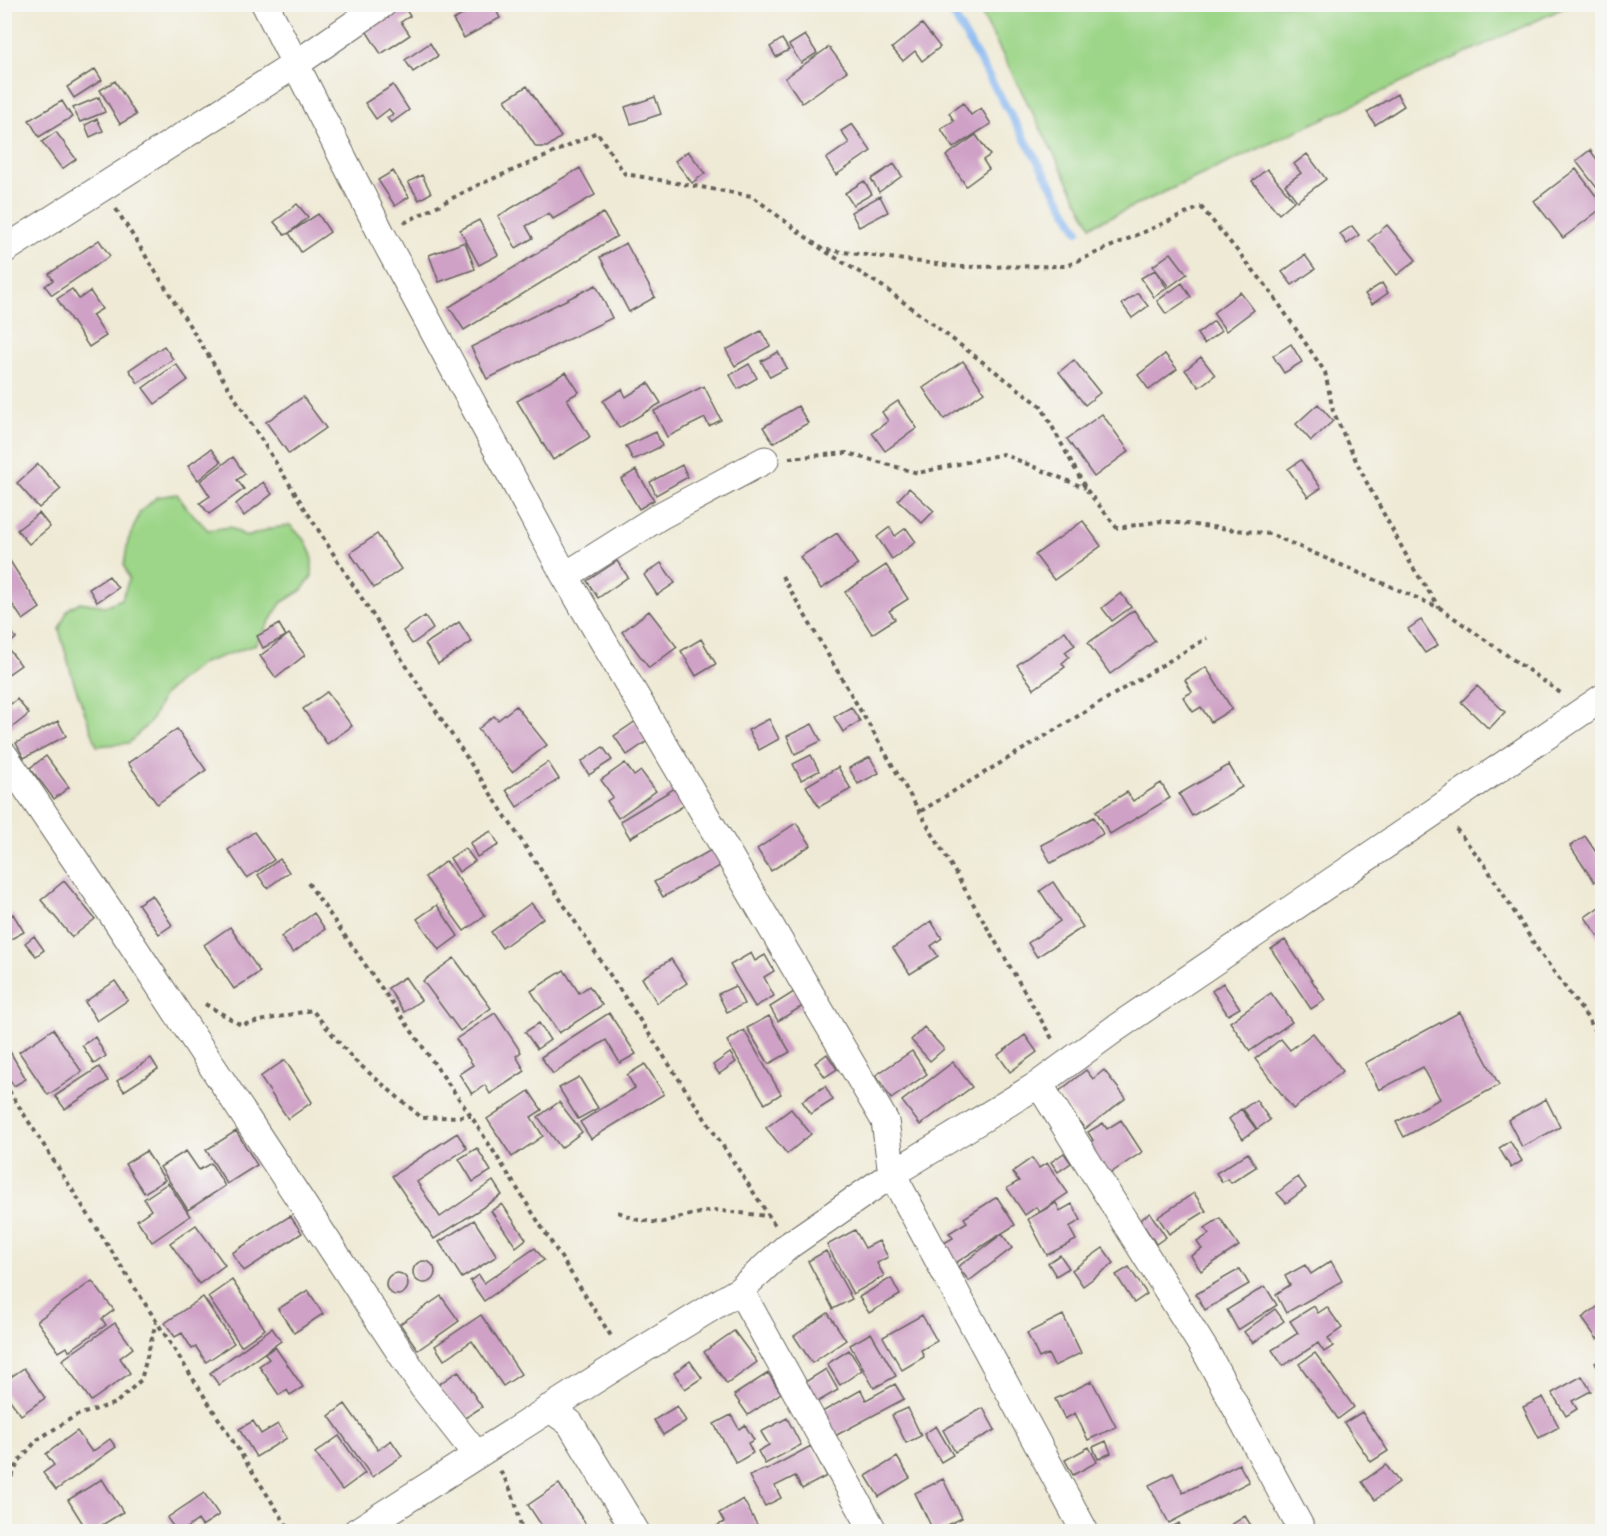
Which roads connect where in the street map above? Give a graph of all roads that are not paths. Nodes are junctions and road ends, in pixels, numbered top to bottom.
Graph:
1 (265, 4) edge
2 (383, 4) edge
3 (296, 64) junction
4 (4, 249) edge
5 (765, 460) road end
6 (565, 576) junction
7 (1593, 704) edge
8 (4, 755) edge
9 (1039, 1084) junction
10 (892, 1173) junction
11 (740, 1290) junction
12 (549, 1408) junction
13 (481, 1451) junction
14 (356, 1532) edge
15 (636, 1532) edge
16 (874, 1532) edge
17 (1085, 1532) edge
18 (1303, 1532) edge

1 - 3 street
2 - 3 street
3 - 4 street
3 - 6 street
5 - 6 street
6 - 10 street
7 - 9 street
8 - 13 street
9 - 10 street
9 - 18 street
10 - 11 street
10 - 17 street
11 - 12 street
11 - 16 street
12 - 13 street
12 - 15 street
13 - 14 street

